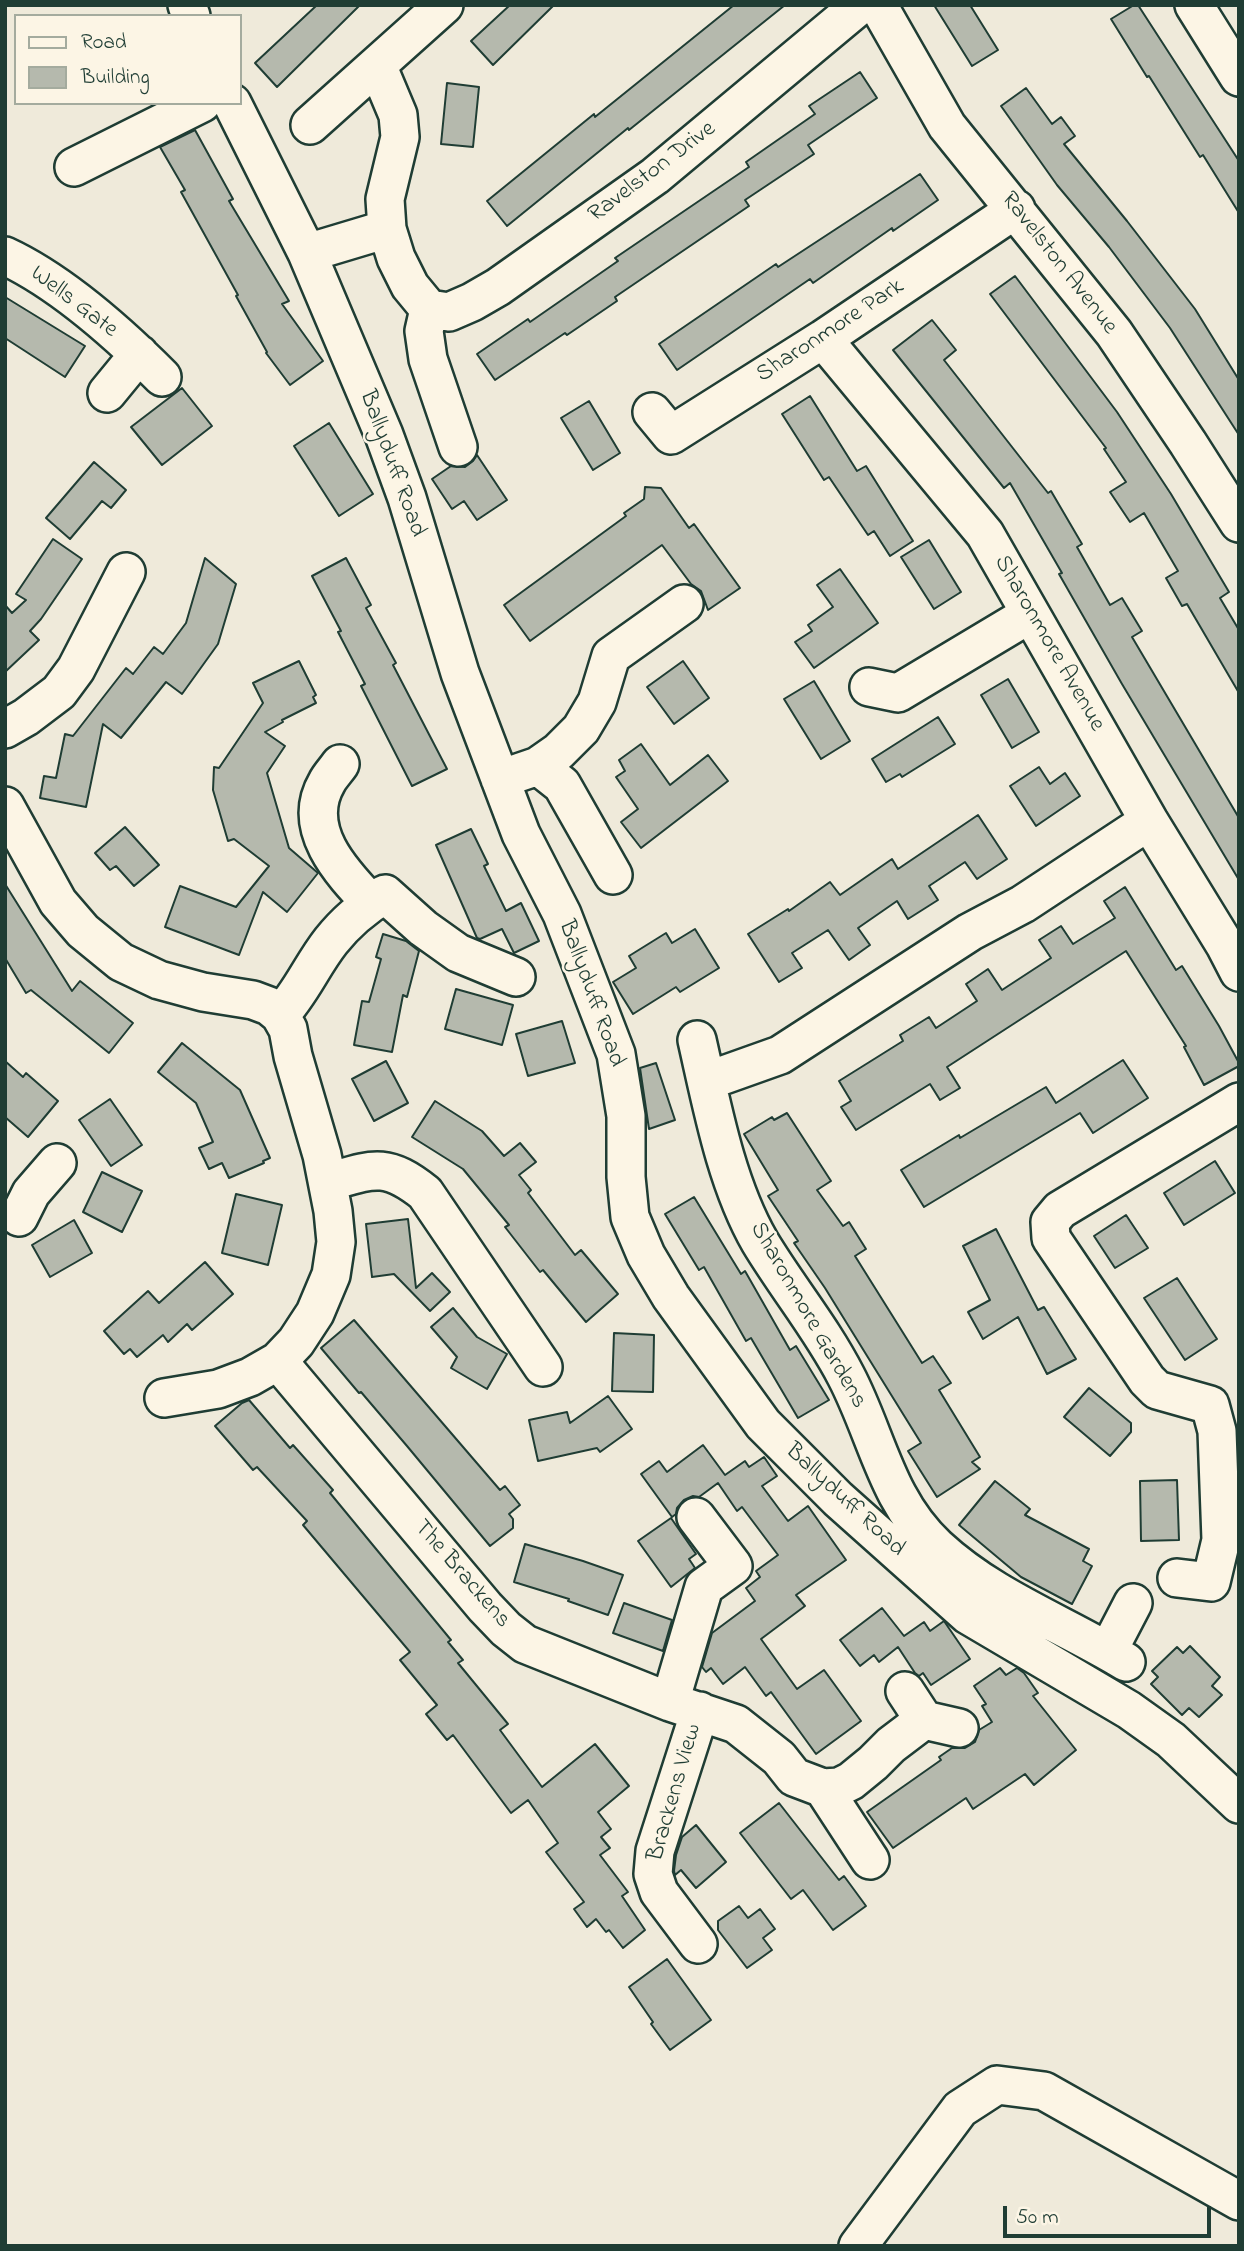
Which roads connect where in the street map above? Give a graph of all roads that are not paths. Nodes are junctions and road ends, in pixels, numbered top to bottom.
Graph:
1 (860, 5) edge
2 (878, 5) edge
3 (1195, 5) edge
4 (433, 15) edge
5 (377, 65) junction
6 (1236, 66) edge
7 (198, 105) edge
8 (233, 105) edge
9 (310, 125) dead end
10 (74, 167) dead end
11 (1016, 209) junction
12 (387, 229) junction
13 (307, 253) junction
14 (5, 256) edge
15 (429, 309) junction
16 (823, 339) junction
17 (107, 393) dead end
18 (652, 412) dead end
19 (458, 447) dead end
20 (1239, 523) edge
21 (126, 572) dead end
22 (684, 604) dead end
23 (1030, 614) junction
24 (869, 687) dead end
25 (5, 729) edge
26 (340, 764) dead end
27 (538, 766) junction
28 (500, 779) junction
29 (1149, 821) junction
30 (10, 825) edge
31 (613, 875) dead end
32 (371, 903) junction
33 (1239, 972) edge
34 (516, 977) dead end
35 (280, 1015) junction
36 (697, 1040) dead end
37 (707, 1081) junction
38 (1239, 1102) edge
39 (57, 1163) dead end
40 (329, 1182) junction
41 (18, 1195) edge
42 (278, 1361) junction
43 (543, 1367) dead end
44 (164, 1398) dead end
45 (696, 1517) dead end
46 (1177, 1578) dead end
47 (1133, 1603) dead end
48 (685, 1707) junction
49 (959, 1728) dead end
50 (822, 1788) junction
51 (1239, 1804) edge
52 (870, 1860) dead end
53 (698, 1944) dead end
54 (1239, 2201) edge
55 (858, 2246) edge

1 - 15 street, Ravelston Drive
2 - 11 street, Ravelston Avenue
3 - 6 street
4 - 5 street
5 - 9 street
5 - 12 street
7 - 10 street
8 - 13 street, Ballyduff Road
11 - 16 street, Sharonmore Park
11 - 20 street, Ravelston Avenue
12 - 13 street
12 - 15 street
13 - 28 street, Ballyduff Road
14 - 17 street, Wells Gate
15 - 19 street
16 - 18 street, Sharonmore Park
16 - 23 street, Sharonmore Avenue
21 - 25 street
22 - 27 street
23 - 24 street
23 - 29 street, Sharonmore Avenue
26 - 32 street
27 - 28 street
27 - 31 street
28 - 51 street, Ballyduff Road
29 - 33 street, Sharonmore Avenue
29 - 37 street
30 - 35 street
32 - 34 street
32 - 35 street
35 - 40 street
36 - 37 street, Sharonmore Gardens
37 - 47 street, Sharonmore Gardens
38 - 46 street
39 - 41 street
40 - 42 street
40 - 43 street
42 - 44 street
42 - 48 street, The Brackens
45 - 48 street, Brackens View
48 - 50 street, The Brackens
48 - 53 street, Brackens View
49 - 50 street
50 - 52 street
54 - 55 street

